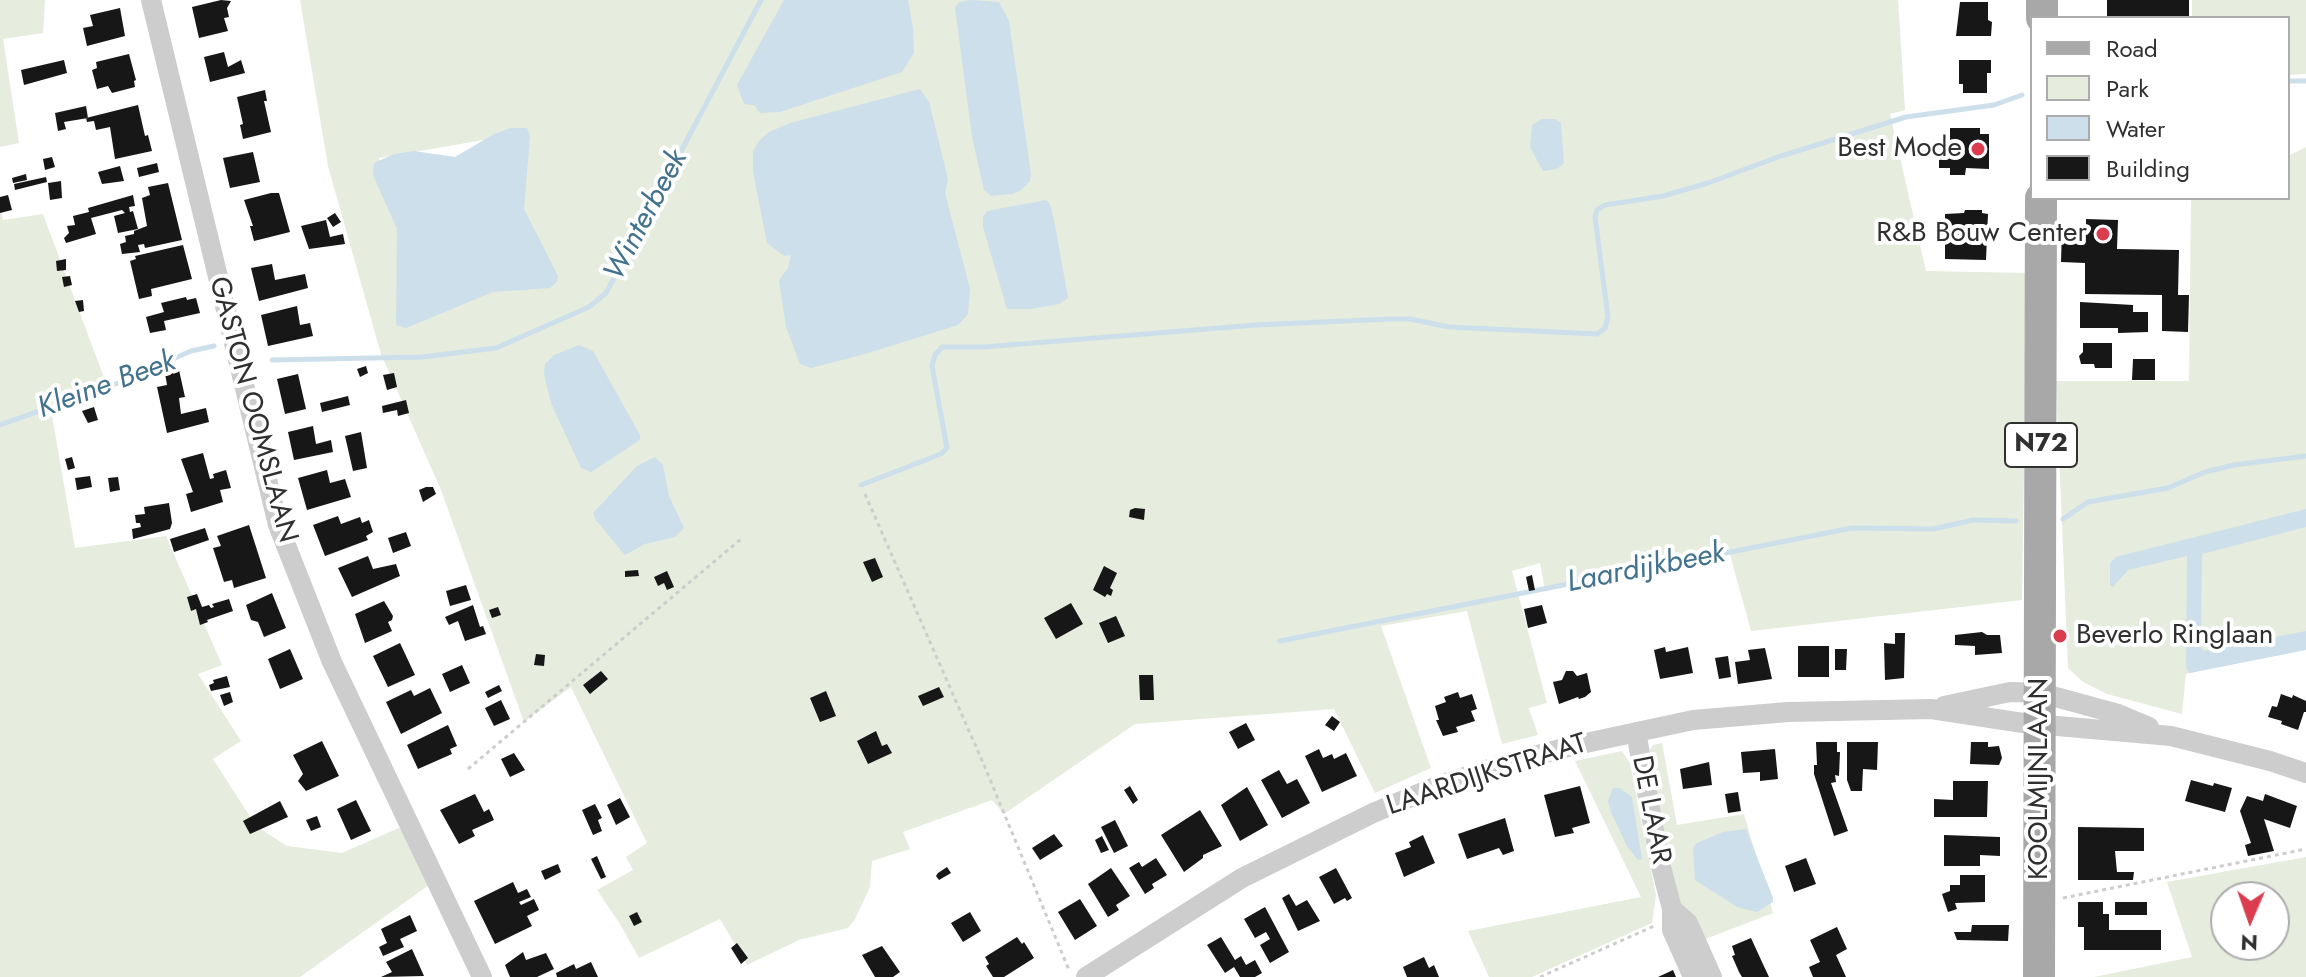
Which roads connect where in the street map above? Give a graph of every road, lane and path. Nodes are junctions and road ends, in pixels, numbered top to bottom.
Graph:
1 (151, 0) edge
2 (2041, 200) edge
3 (865, 494) dead end
4 (741, 539) dead end
5 (2040, 708) junction
6 (1931, 709) junction
7 (1636, 732) junction
8 (2171, 736) junction
9 (468, 769) dead end
10 (2306, 773) edge
11 (2306, 849) edge
12 (1665, 887) junction
13 (2039, 903) junction
14 (1672, 909) junction
15 (482, 977) edge
16 (1072, 977) edge
17 (1086, 977) edge
18 (1540, 977) edge
19 (1693, 977) edge
20 (1712, 977) edge
21 (2039, 977) edge

1 - 15 street, GASTON OOMSLAAN
2 - 5 main road, KOOLMIJNLAAN / N72
3 - 16 path
4 - 9 path
5 - 6 street, LAARDIJKSTRAAT
5 - 6 street, LAARDIJKSTRAAT
5 - 8 street
5 - 8 street
5 - 13 main road, KOOLMIJNLAAN / N72
6 - 7 street, LAARDIJKSTRAAT
7 - 12 street, DE LAAR
7 - 17 street, LAARDIJKSTRAAT
8 - 10 street
11 - 13 path
12 - 14 street, DE LAAR
12 - 18 path, DE LAAR
13 - 21 main road, KOOLMIJNLAAN / N72
14 - 19 street, DE LAAR
14 - 20 street, DE LAAR

